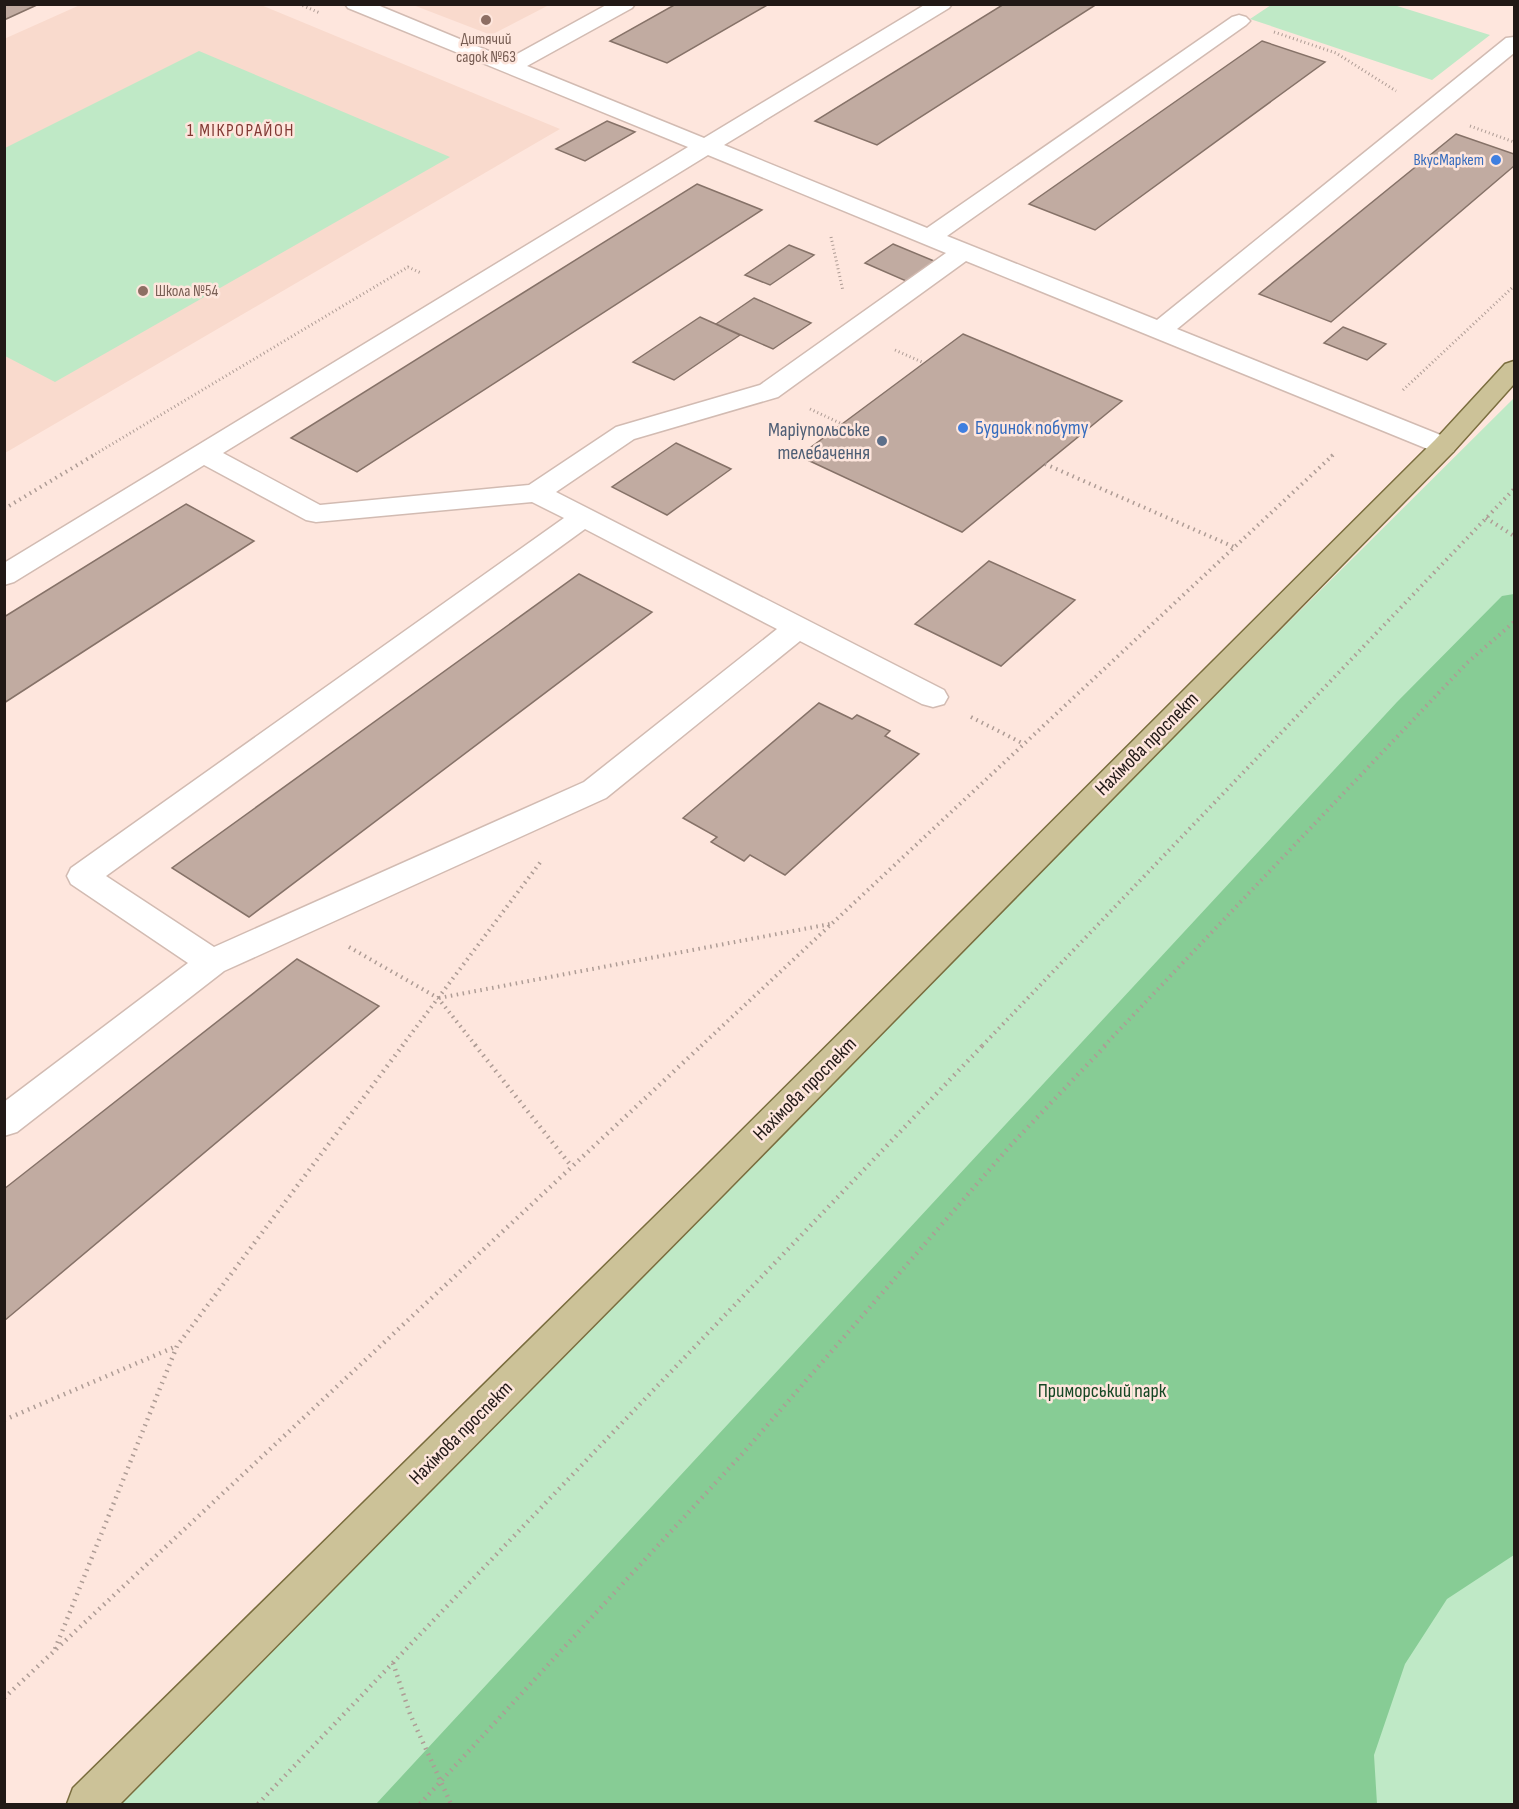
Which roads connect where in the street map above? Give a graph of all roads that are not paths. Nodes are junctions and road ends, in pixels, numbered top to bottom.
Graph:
1 (355, 4) edge
2 (625, 4) edge
3 (942, 4) edge
4 (1239, 21) dead end
5 (1515, 43) edge
6 (509, 67) junction
7 (705, 147) junction
8 (928, 238) junction
9 (963, 252) junction
10 (1158, 331) junction
11 (1515, 369) edge
12 (1444, 446) junction
13 (204, 454) junction
14 (536, 493) junction
15 (584, 517) junction
16 (4, 576) edge
17 (798, 627) junction
18 (933, 697) road end
19 (212, 962) junction
20 (4, 1122) edge
21 (89, 1804) edge

1 - 6 street
2 - 6 street
3 - 7 street
4 - 8 street
5 - 10 street
6 - 7 street
7 - 8 street
7 - 13 street
8 - 9 street
9 - 10 street
9 - 14 street
10 - 12 street
11 - 12 main road, Нахімова проспект
12 - 21 main road, Нахімова проспект
13 - 14 street
13 - 16 street
14 - 15 street
15 - 17 street
15 - 19 street
17 - 18 street
17 - 19 street
19 - 20 street

